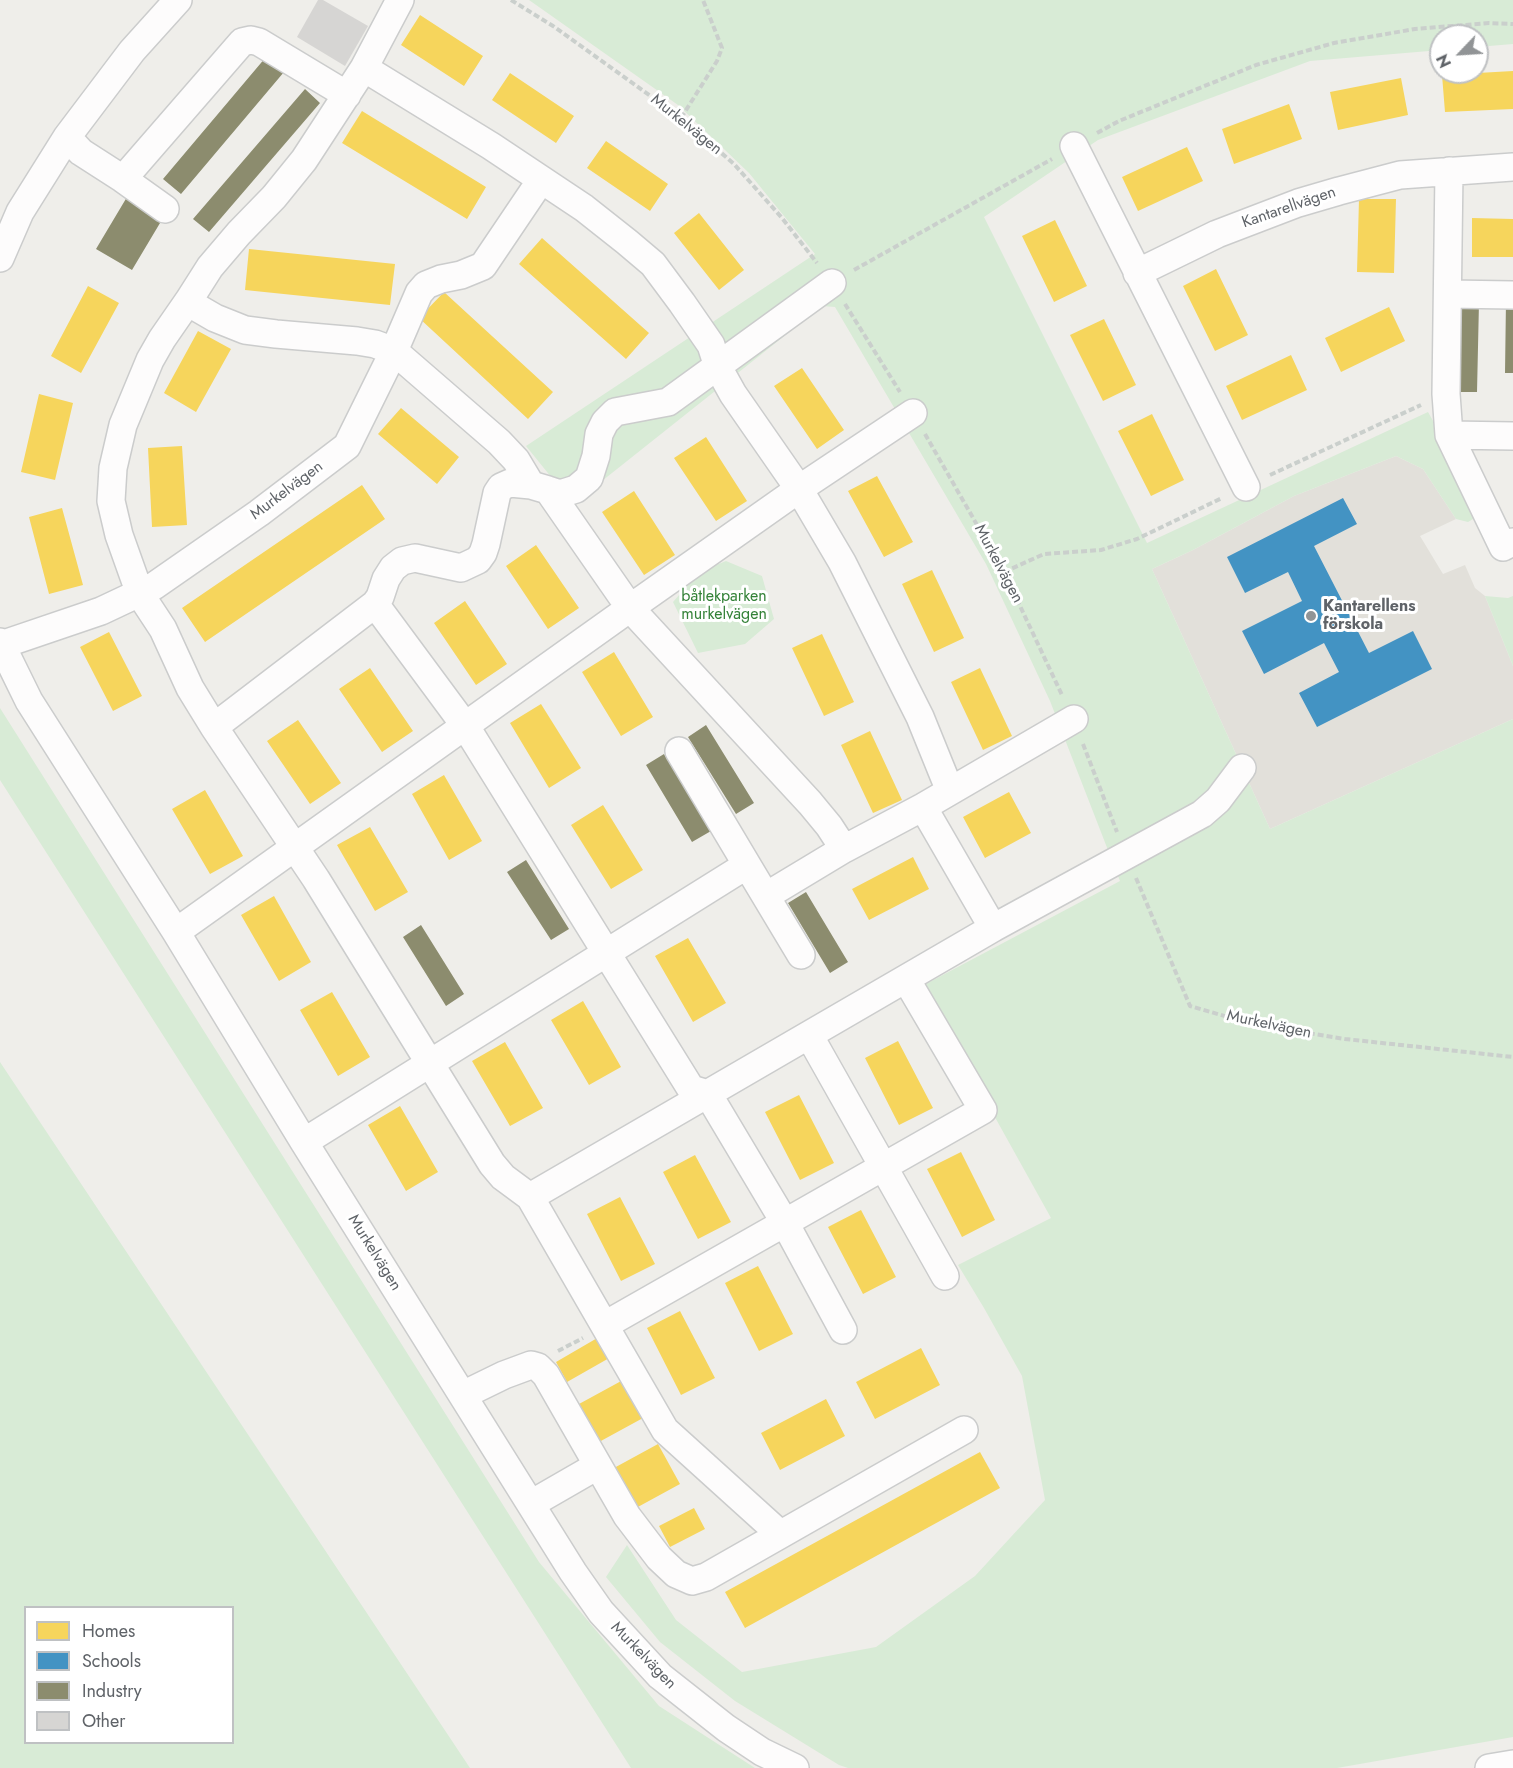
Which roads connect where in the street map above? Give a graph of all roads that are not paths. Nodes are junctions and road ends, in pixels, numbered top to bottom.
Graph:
1 (178, 0) edge
2 (400, 0) edge
3 (364, 68) junction
4 (347, 95) junction
5 (68, 137) junction
6 (1074, 146) road end
7 (1513, 166) edge
8 (1449, 171) junction
9 (123, 179) junction
10 (542, 180) junction
11 (165, 208) dead end
12 (0, 258) edge
13 (1137, 273) junction
14 (832, 283) road end
15 (1448, 294) junction
16 (1513, 295) edge
17 (189, 300) junction
18 (394, 351) junction
19 (718, 367) junction
20 (913, 413) road end
21 (1449, 435) junction
22 (1513, 436) edge
23 (539, 487) junction
24 (1246, 487) dead end
25 (799, 489) junction
26 (1513, 542) edge
27 (140, 594) junction
28 (375, 604) junction
29 (630, 608) junction
30 (1, 643) edge
31 (1074, 719) road end
32 (214, 727) junction
33 (466, 727) junction
34 (679, 751) dead end
35 (1242, 768) dead end
36 (950, 791) junction
37 (923, 807) junction
38 (295, 848) junction
39 (844, 849) junction
40 (747, 865) junction
41 (766, 896) junction
42 (993, 928) junction
43 (176, 932) junction
44 (606, 952) junction
45 (801, 955) dead end
46 (906, 979) junction
47 (809, 1035) junction
48 (430, 1062) junction
49 (708, 1094) junction
50 (303, 1142) junction
51 (884, 1166) junction
52 (530, 1197) junction
53 (785, 1223) junction
54 (945, 1276) dead end
55 (605, 1325) junction
56 (843, 1330) dead end
57 (463, 1395) junction
58 (964, 1430) dead end
59 (597, 1466) junction
60 (531, 1504) junction
61 (780, 1534) junction
62 (1513, 1764) edge
63 (795, 1768) edge
64 (1489, 1768) edge

1 - 5 street
2 - 3 street
3 - 4 street
3 - 10 street
4 - 9 street
4 - 17 street
5 - 9 street
5 - 12 street
6 - 13 street
7 - 8 street, Kantarellvägen
8 - 13 street, Kantarellvägen
8 - 15 street
9 - 11 street
10 - 18 street, Murkelvägen
10 - 19 street
13 - 24 street
14 - 19 street
15 - 16 street
15 - 21 street
17 - 18 street
17 - 27 street
18 - 23 street
18 - 27 street, Murkelvägen
19 - 23 street
19 - 25 street
20 - 25 street
21 - 22 street
21 - 26 street
23 - 28 street
23 - 29 street
25 - 29 street
25 - 36 street
27 - 30 street, Murkelvägen
27 - 32 street
28 - 32 street
28 - 33 street
29 - 33 street
29 - 39 street
30 - 43 street, Murkelvägen
31 - 36 street
32 - 38 street
33 - 38 street
33 - 44 street
34 - 40 street
35 - 42 street
36 - 37 street
37 - 39 street
37 - 42 street
38 - 43 street
38 - 48 street
39 - 41 street
40 - 41 street
40 - 44 street
41 - 45 street
42 - 46 street
43 - 50 street, Murkelvägen
44 - 48 street
44 - 49 street
46 - 47 street
46 - 51 street
47 - 49 street
47 - 51 street
48 - 50 street
48 - 52 street
49 - 52 street
49 - 53 street
50 - 57 street, Murkelvägen
51 - 53 street
51 - 54 street
52 - 55 street
53 - 55 street
53 - 56 street
55 - 61 street
57 - 59 street
57 - 60 street, Murkelvägen
58 - 61 street
59 - 60 street
59 - 61 street
60 - 63 street, Murkelvägen
62 - 64 street

